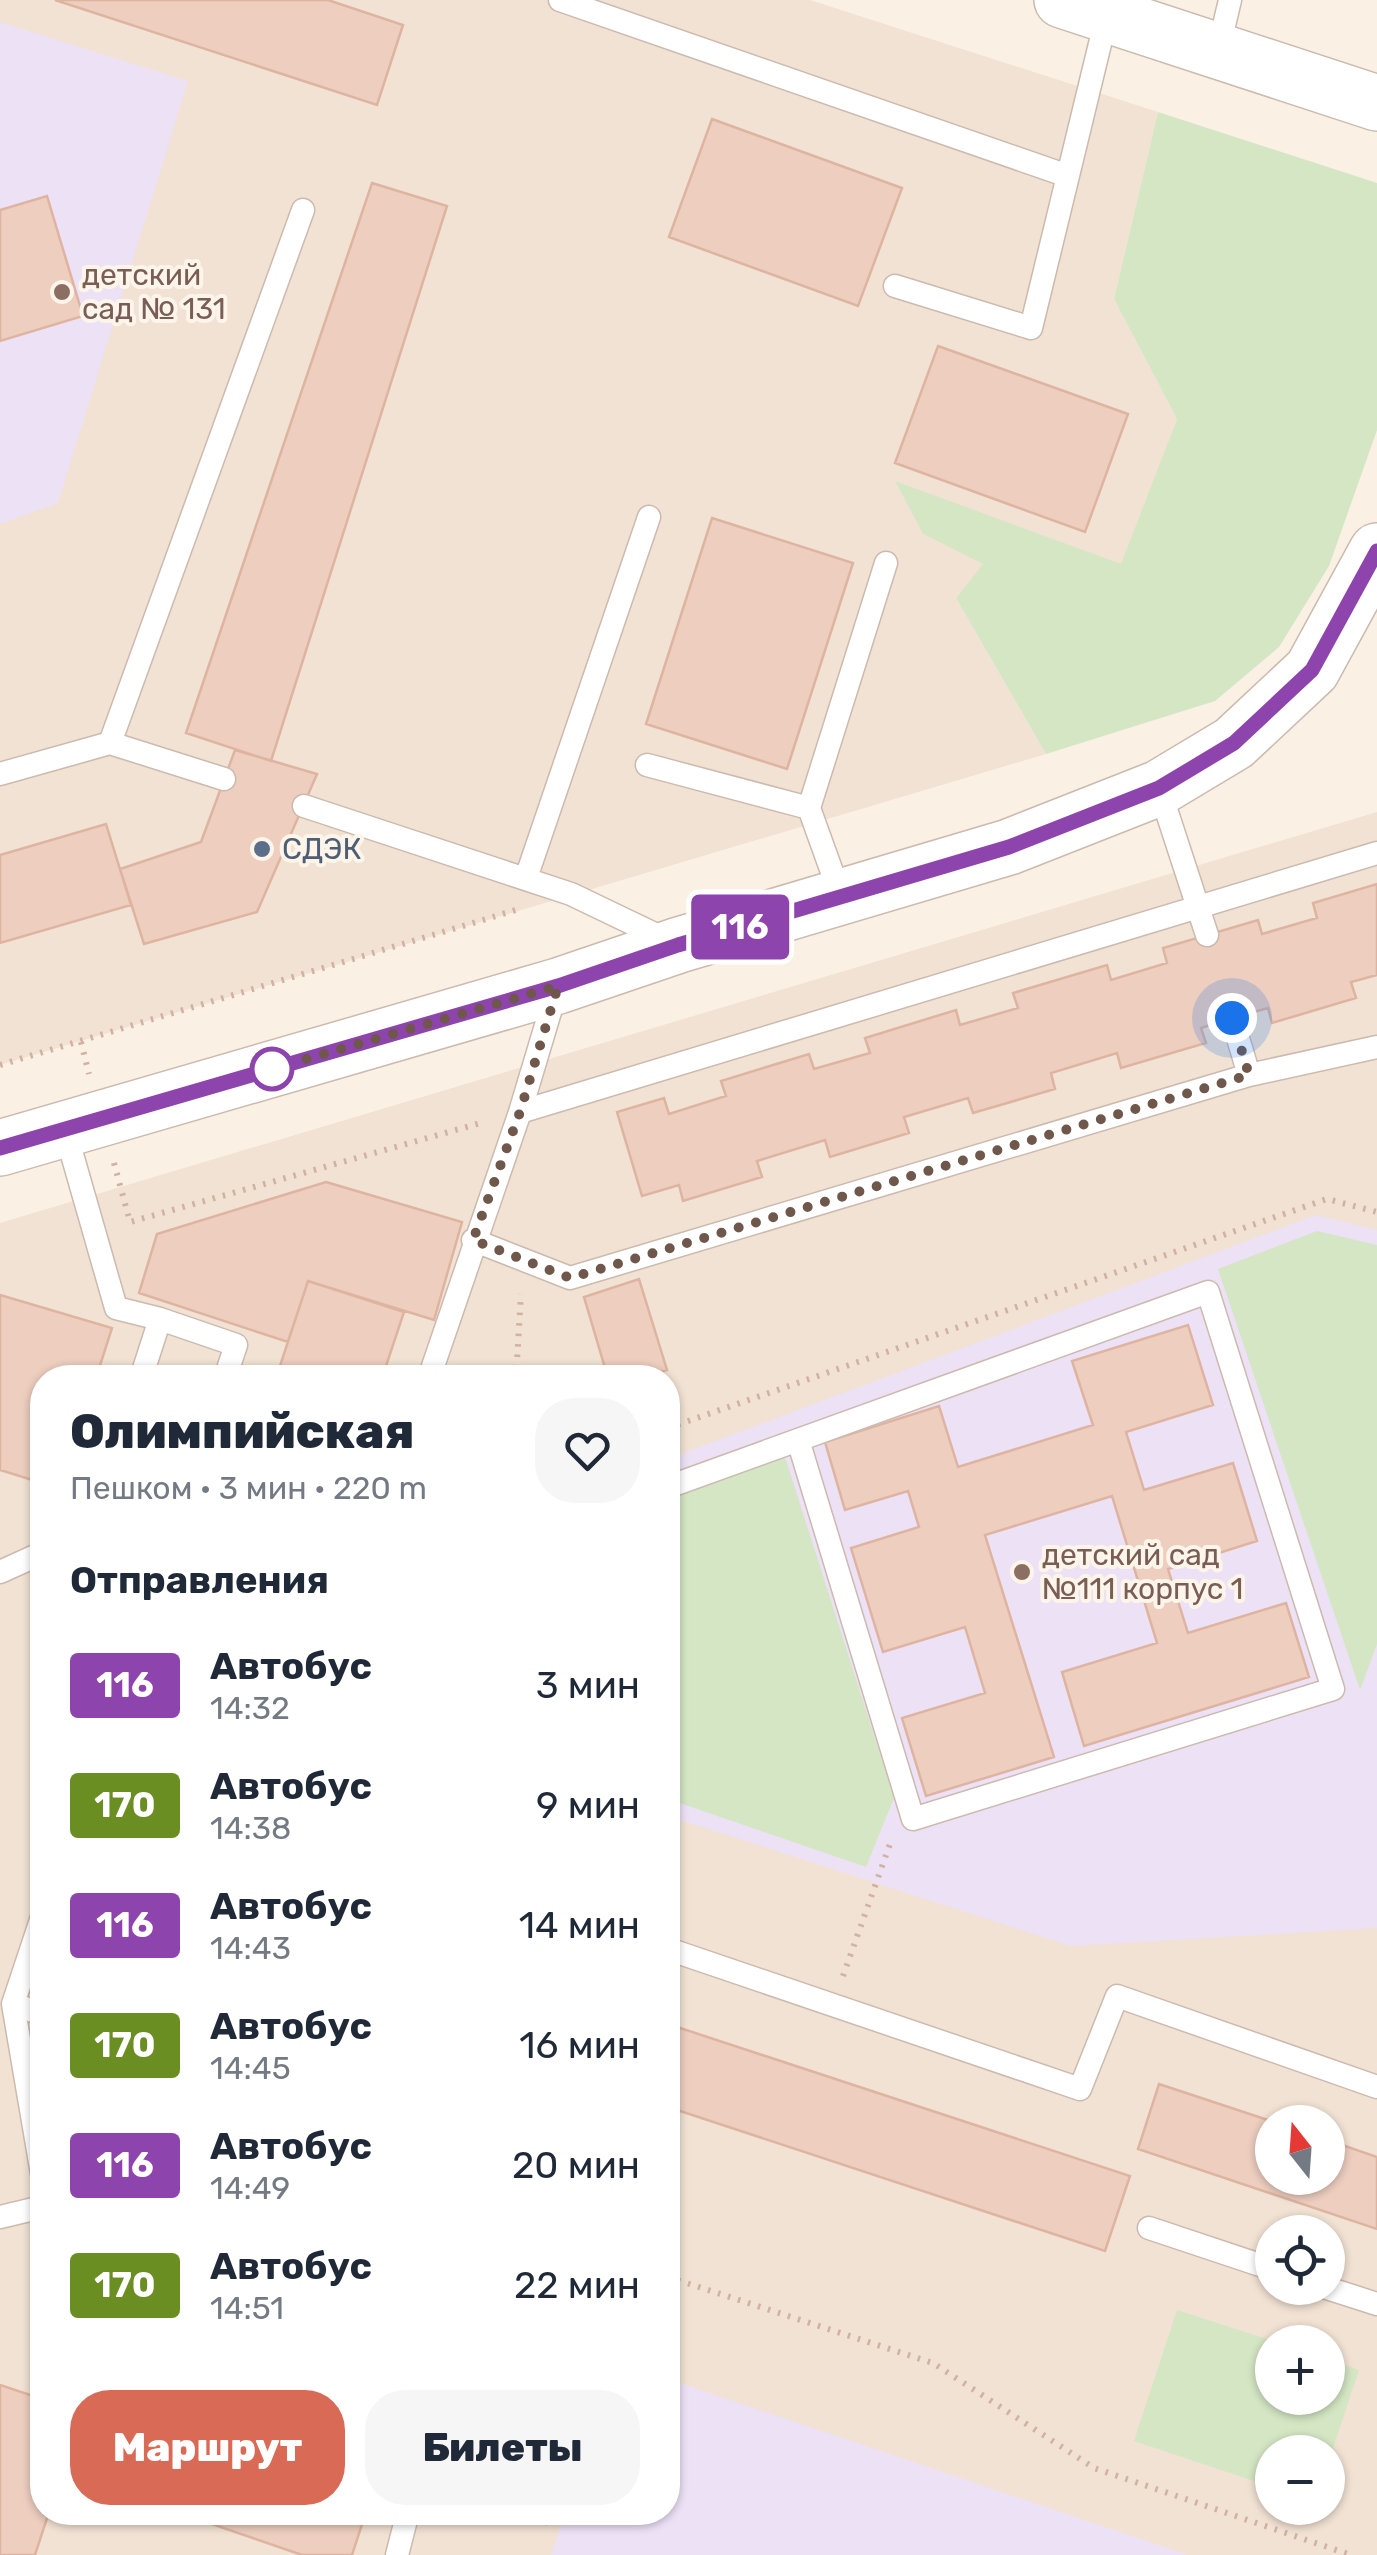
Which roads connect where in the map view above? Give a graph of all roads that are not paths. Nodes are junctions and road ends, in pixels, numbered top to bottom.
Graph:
1 (560, 0) edge
2 (1084, 7) edge
3 (1224, 26) edge
4 (1377, 102) edge
5 (1068, 176) junction
6 (303, 210) dead end
7 (895, 286) dead end
8 (650, 517) dead end
9 (1377, 551) edge
10 (886, 563) dead end
11 (110, 742) junction
12 (648, 766) dead end
13 (0, 774) edge
14 (224, 779) dead end
15 (1159, 788) junction
16 (304, 806) dead end
17 (809, 808) junction
18 (1377, 852) edge
19 (526, 878) junction
20 (842, 897) junction
21 (1199, 908) junction
22 (1207, 935) dead end
23 (678, 945) junction
24 (558, 986) junction
25 (1232, 1018) dead end
26 (1377, 1047) edge
27 (1249, 1075) junction
28 (520, 1112) junction
29 (83, 1125) junction
30 (0, 1148) edge
31 (473, 1240) junction
32 (160, 1319) junction
33 (145, 1365) edge
34 (229, 1365) edge
35 (432, 1365) edge
36 (798, 1440) junction
37 (680, 1484) edge
38 (30, 1558) edge
39 (0, 1572) edge
40 (30, 1952) edge
41 (680, 1953) edge
42 (13, 2004) junction
43 (30, 2010) edge
44 (1377, 2087) edge
45 (30, 2104) edge
46 (30, 2210) edge
47 (0, 2217) edge
48 (1149, 2228) dead end
49 (1255, 2263) edge
50 (1345, 2294) edge
51 (1377, 2304) edge
52 (405, 2525) edge
53 (398, 2555) edge

1 - 5 lane
2 - 3 street
2 - 5 lane
3 - 4 street
5 - 7 lane
6 - 11 lane
8 - 19 lane
9 - 15 street
10 - 17 lane
11 - 13 lane
11 - 14 lane
12 - 17 lane
15 - 20 street
15 - 21 lane
16 - 19 lane
17 - 20 lane
18 - 21 lane
19 - 23 lane
20 - 23 street
21 - 22 lane
21 - 28 lane
23 - 24 street
24 - 28 lane
24 - 29 street
25 - 27 lane
26 - 27 lane
27 - 31 lane
28 - 31 lane
29 - 30 street
29 - 32 lane
31 - 35 lane
32 - 33 lane
32 - 34 lane
36 - 36 lane
36 - 37 lane
38 - 39 lane
40 - 42 lane
41 - 44 lane
42 - 43 lane
42 - 45 lane
46 - 47 lane
48 - 49 lane
50 - 51 lane
52 - 53 lane

